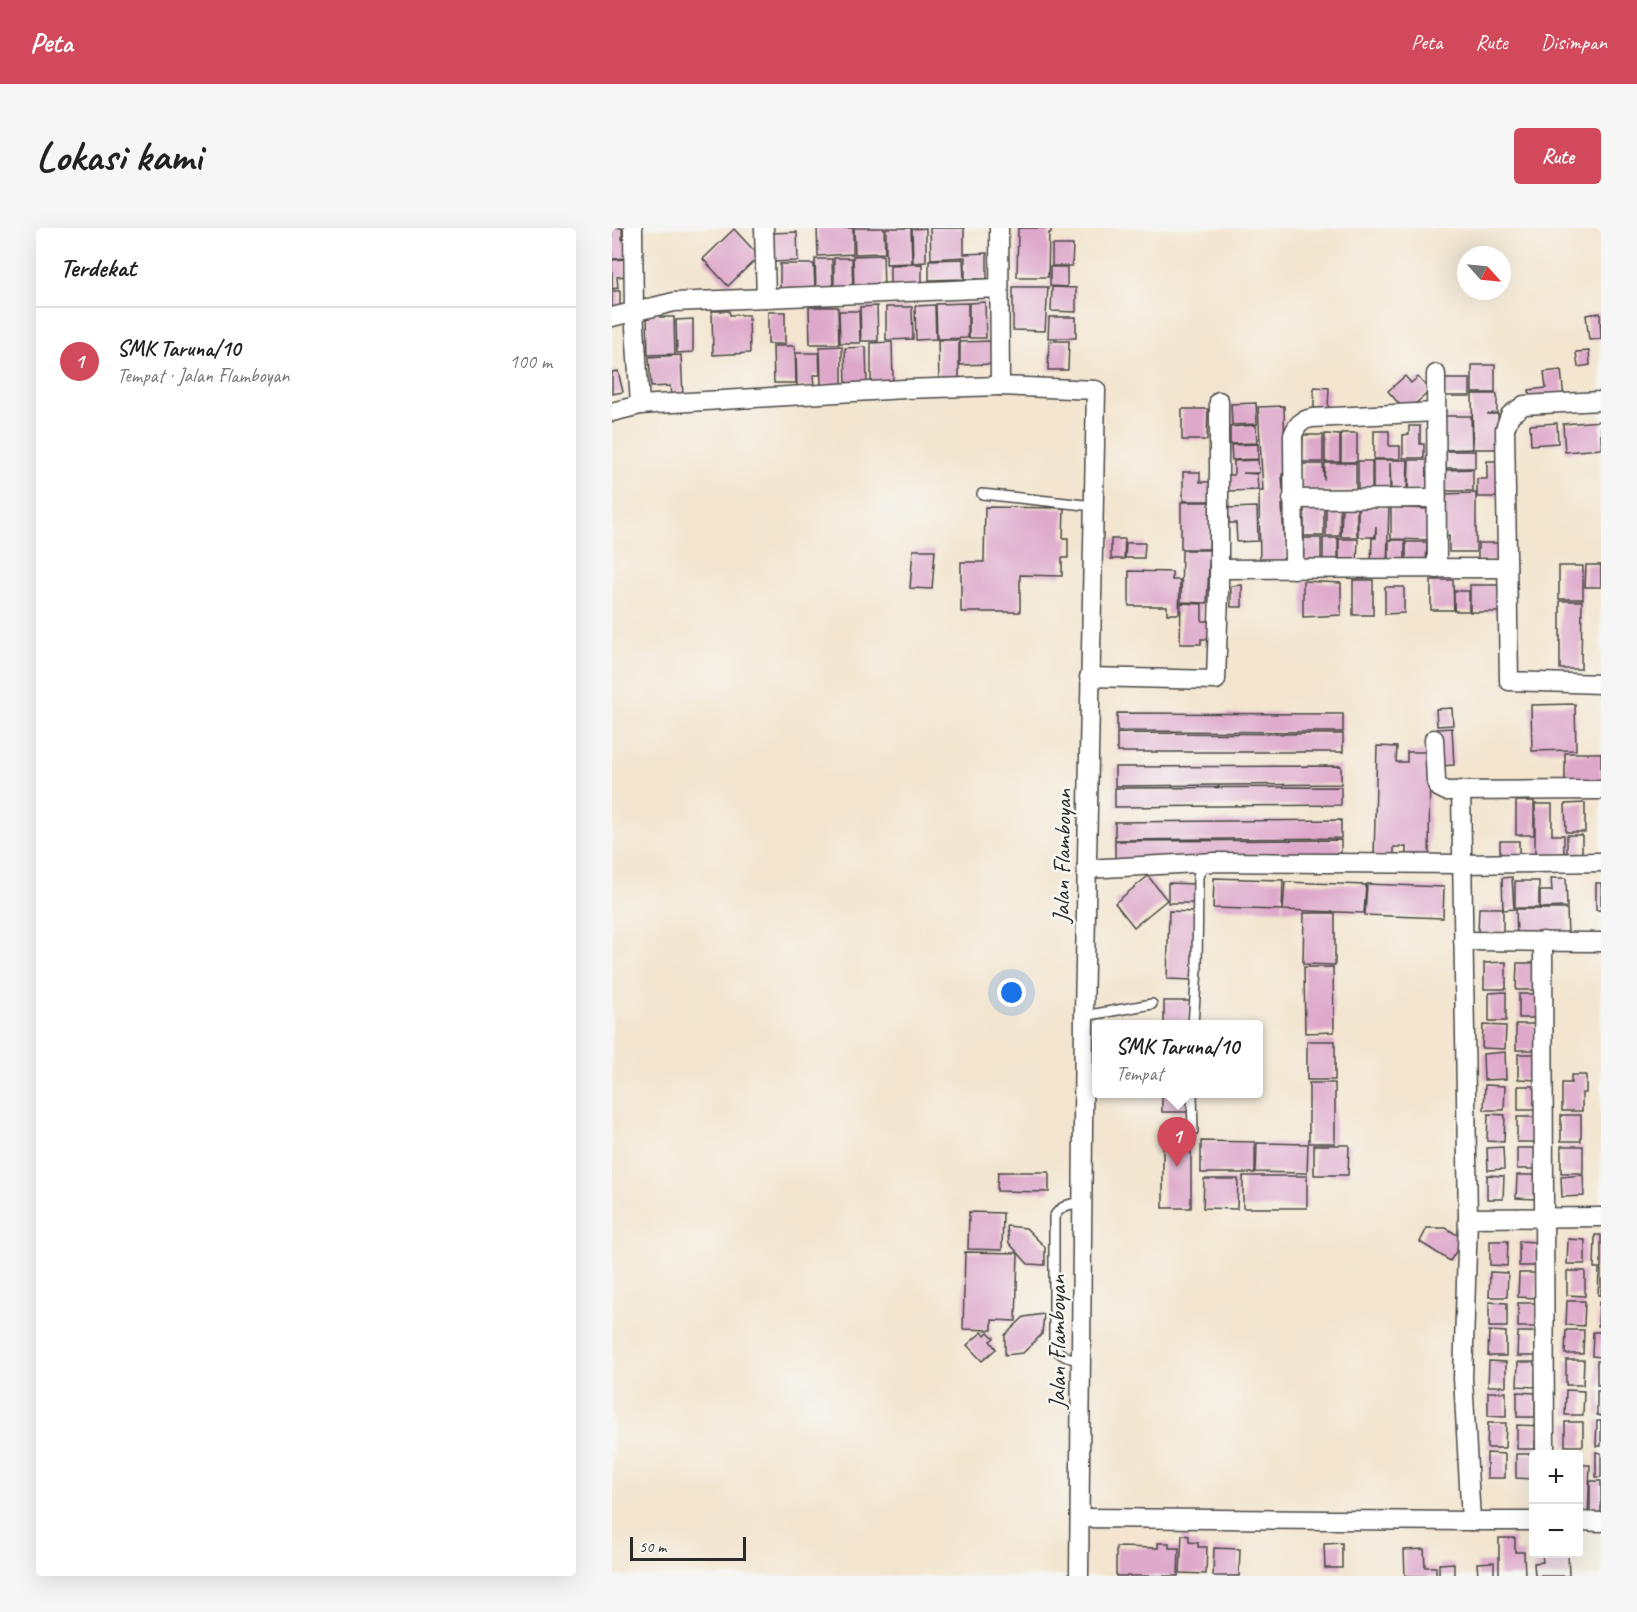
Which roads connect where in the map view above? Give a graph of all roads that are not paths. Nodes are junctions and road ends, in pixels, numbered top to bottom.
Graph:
1 (633, 228) edge
2 (764, 228) edge
3 (999, 228) edge
4 (999, 288) junction
5 (766, 298) junction
6 (634, 311) junction
7 (612, 317) edge
8 (1436, 374) dead end
9 (1000, 386) junction
10 (1219, 401) dead end
11 (1601, 401) edge
12 (640, 405) junction
13 (612, 412) edge
14 (1436, 412) junction
15 (982, 494) dead end
16 (1437, 498) junction
17 (1292, 499) junction
18 (1094, 506) junction
19 (1507, 568) junction
20 (1219, 569) junction
21 (1294, 569) junction
22 (1437, 569) junction
23 (1089, 677) junction
24 (1601, 684) edge
25 (1434, 739) dead end
26 (1461, 790) junction
27 (1601, 790) edge
28 (1215, 862) junction
29 (1601, 862) edge
30 (1461, 864) junction
31 (1086, 869) junction
32 (1463, 941) junction
33 (1543, 941) junction
34 (1601, 942) edge
35 (1152, 1004) dead end
36 (1084, 1016) junction
37 (1193, 1020) edge
38 (1192, 1098) edge
39 (1193, 1131) dead end
40 (1082, 1202) junction
41 (1601, 1217) edge
42 (1468, 1218) junction
43 (1545, 1218) junction
44 (1080, 1360) junction
45 (1545, 1450) edge
46 (1080, 1518) junction
47 (1472, 1521) junction
48 (1529, 1521) edge
49 (1583, 1521) edge
50 (1601, 1522) edge
51 (1079, 1576) edge

1 - 6 street
2 - 5 street
3 - 4 street
4 - 5 street
4 - 9 street
5 - 6 street
6 - 7 street
6 - 12 street
8 - 14 street
9 - 12 street
9 - 18 street, Jalan Flamboyan
10 - 20 street
11 - 19 street
12 - 13 street
14 - 16 street
14 - 17 street
15 - 18 lane
16 - 17 street
16 - 22 street
17 - 21 street
18 - 23 street, Jalan Flamboyan
19 - 22 street
19 - 24 street
20 - 21 street
20 - 23 street
21 - 22 street
23 - 31 street, Jalan Flamboyan
25 - 26 street
26 - 27 street
26 - 30 street
28 - 30 street
28 - 31 street
28 - 37 lane
29 - 30 street
30 - 32 street
31 - 36 street, Jalan Flamboyan
32 - 33 street
32 - 42 street
33 - 34 street
33 - 43 street
35 - 36 lane
36 - 40 street, Jalan Flamboyan
38 - 39 lane
40 - 44 street, Jalan Flamboyan
40 - 44 lane
41 - 43 street
42 - 43 street
42 - 47 street
43 - 45 street
44 - 46 street, Jalan Flamboyan
46 - 47 street
46 - 51 street, Jalan Flamboyan
47 - 48 street
49 - 50 street

